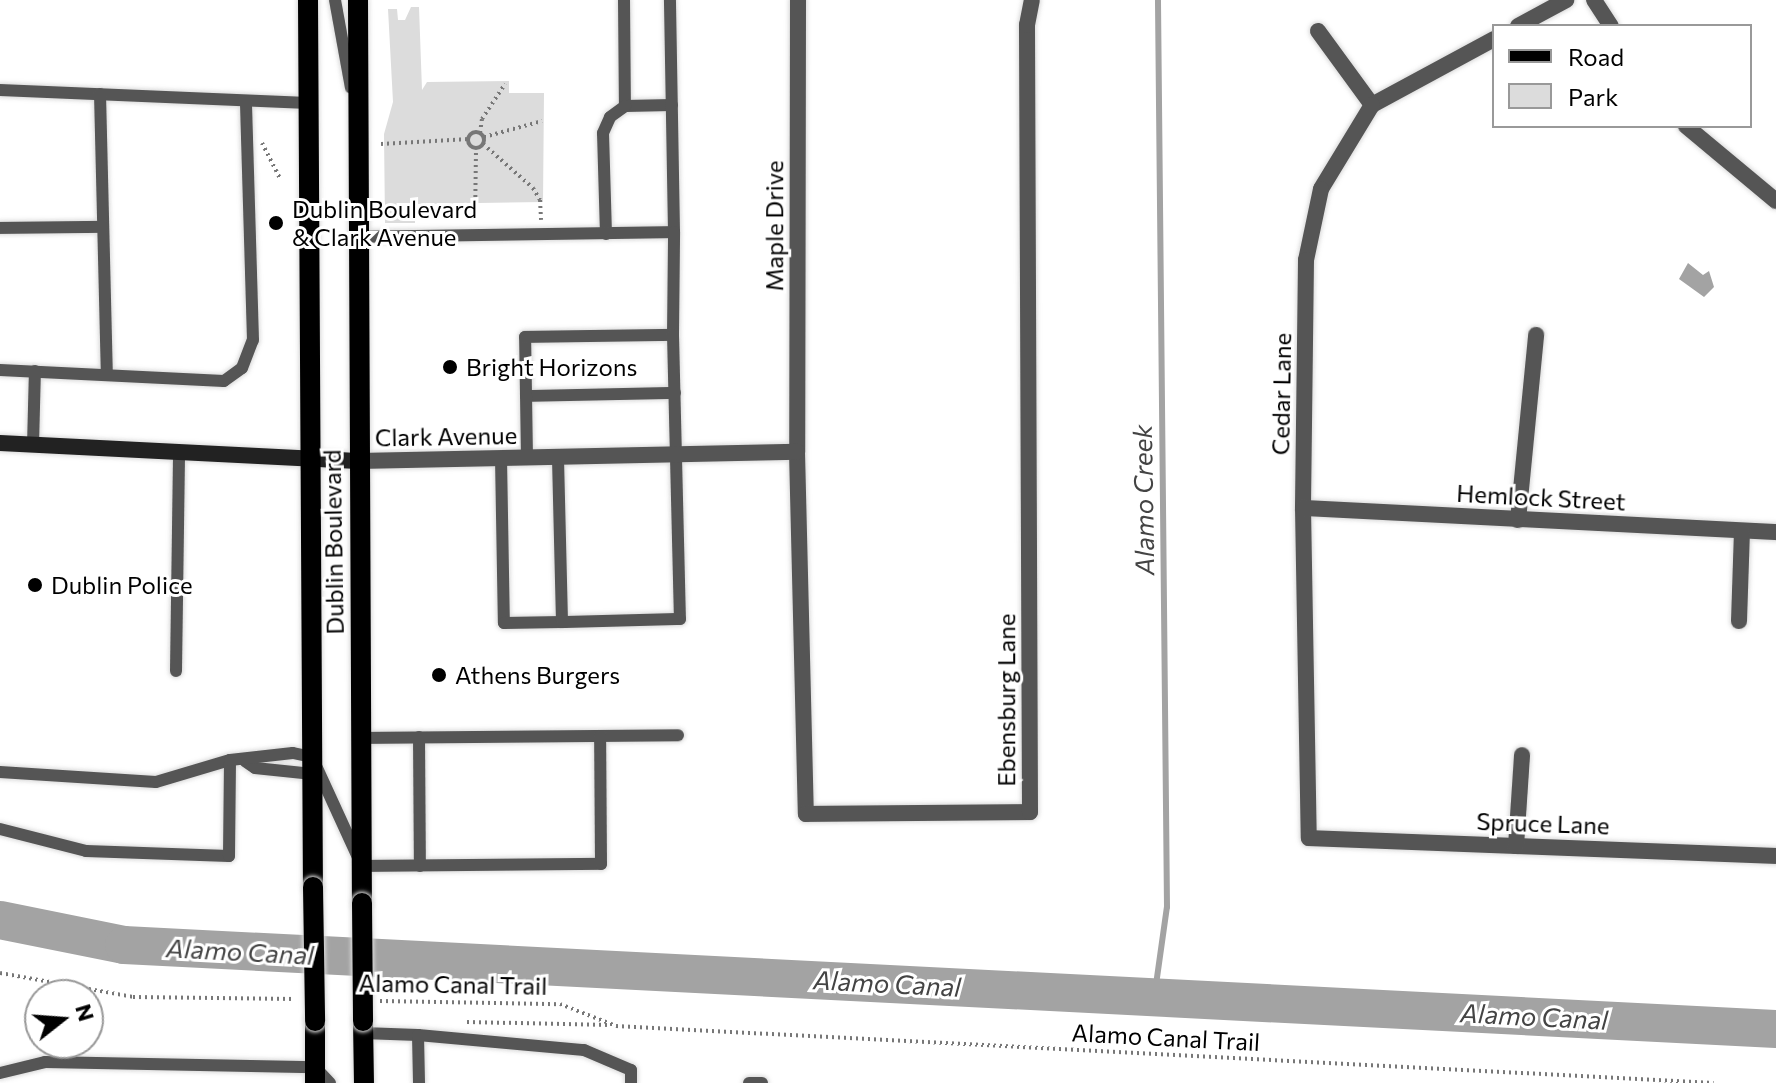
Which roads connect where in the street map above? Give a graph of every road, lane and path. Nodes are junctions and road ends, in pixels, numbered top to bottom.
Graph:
1 (308, 0) edge
2 (335, 0) edge
3 (358, 0) edge
4 (624, 0) edge
5 (670, 0) edge
6 (798, 0) edge
7 (1032, 0) edge
8 (1566, 0) edge
9 (1594, 0) edge
10 (1522, 24) edge
11 (1610, 24) edge
12 (1318, 31) dead end
13 (1492, 40) edge
14 (505, 84) dead end
15 (0, 90) edge
16 (100, 94) junction
17 (246, 101) junction
18 (308, 103) junction
19 (672, 105) junction
20 (1372, 105) junction
21 (625, 106) junction
22 (542, 121) dead end
23 (357, 123) junction
24 (1688, 128) edge
25 (482, 135) junction
26 (469, 139) junction
27 (381, 144) dead end
28 (483, 144) junction
29 (476, 148) junction
30 (1776, 201) edge
31 (103, 227) junction
32 (0, 228) edge
33 (674, 232) junction
34 (606, 234) junction
35 (541, 235) junction
36 (475, 236) junction
37 (355, 237) junction
38 (673, 335) junction
39 (1536, 335) dead end
40 (0, 370) edge
41 (35, 371) junction
42 (107, 375) junction
43 (675, 393) junction
44 (526, 396) junction
45 (0, 443) edge
46 (33, 445) junction
47 (179, 452) junction
48 (797, 452) junction
49 (676, 455) junction
50 (310, 457) junction
51 (558, 457) junction
52 (501, 458) junction
53 (527, 458) junction
54 (358, 461) junction
55 (1303, 508) junction
56 (1518, 520) junction
57 (1742, 532) junction
58 (1776, 532) edge
59 (1739, 621) dead end
60 (562, 622) junction
61 (176, 671) dead end
62 (678, 735) dead end
63 (600, 736) junction
64 (419, 737) junction
65 (361, 738) junction
66 (1522, 755) dead end
67 (230, 760) junction
68 (245, 761) junction
69 (312, 765) junction
70 (0, 772) edge
71 (0, 829) edge
72 (1309, 838) joint
73 (1516, 846) junction
74 (1776, 856) edge
75 (362, 866) junction
76 (420, 866) junction
77 (0, 973) edge
78 (302, 999) dead end
79 (364, 1018) junction
80 (616, 1026) junction
81 (418, 1035) junction
82 (445, 1036) junction
83 (0, 1073) edge
84 (315, 1075) edge
85 (330, 1083) edge
86 (364, 1083) edge
87 (419, 1083) edge
88 (631, 1083) edge
89 (749, 1083) edge
90 (762, 1083) edge
91 (1714, 1083) edge

1 - 18 main road, Dublin Boulevard
2 - 23 lane
3 - 23 main road, Dublin Boulevard
4 - 21 lane
5 - 19 lane
6 - 48 street, Maple Drive
7 - 48 street, Ebensburg Lane
8 - 10 street
9 - 11 street
12 - 20 street
13 - 20 street
14 - 25 path
15 - 16 lane
16 - 17 lane
16 - 31 lane
17 - 18 lane
17 - 42 lane
18 - 50 main road, Dublin Boulevard
19 - 21 lane
19 - 33 lane
20 - 55 street, Cedar Lane
21 - 34 lane
22 - 25 path
23 - 37 main road, Dublin Boulevard
24 - 30 street
25 - 26 path
25 - 28 path
26 - 27 path
26 - 29 path
28 - 29 path
28 - 35 path
29 - 36 path
31 - 32 lane
31 - 42 lane
33 - 34 lane
33 - 38 lane
34 - 35 lane
35 - 36 lane
36 - 37 lane
37 - 54 main road, Dublin Boulevard
38 - 43 lane
38 - 44 lane
39 - 56 street
40 - 41 lane
41 - 42 lane
41 - 46 lane
43 - 44 lane
43 - 49 lane
44 - 53 lane
45 - 46 street, Clark Avenue
46 - 47 street, Clark Avenue
47 - 50 street, Clark Avenue
47 - 61 lane
48 - 49 street, Clark Avenue
49 - 51 street, Clark Avenue
49 - 60 lane
50 - 54 street, Clark Avenue
50 - 69 main road, Dublin Boulevard
51 - 53 street, Clark Avenue
51 - 60 lane
52 - 53 street, Clark Avenue
52 - 54 street, Clark Avenue
52 - 60 lane
54 - 65 main road, Dublin Boulevard
55 - 56 street, Hemlock Street
55 - 72 street, Cedar Lane
56 - 57 street, Hemlock Street
57 - 58 street, Hemlock Street
57 - 59 street
62 - 63 lane
63 - 64 lane
63 - 76 lane
64 - 65 lane
64 - 76 lane
65 - 75 main road, Dublin Boulevard
66 - 73 street
67 - 68 lane
67 - 70 lane
67 - 71 lane
68 - 69 lane
68 - 69 lane
69 - 75 lane
69 - 84 main road, Dublin Boulevard, bridge
72 - 73 street, Spruce Lane
73 - 74 street, Spruce Lane
75 - 76 lane
75 - 79 main road, Dublin Boulevard, bridge
77 - 78 path
79 - 80 path, Alamo Canal Trail
79 - 81 lane
79 - 86 main road, Dublin Boulevard
80 - 82 path, Alamo Canal Trail
80 - 91 path, Alamo Canal Trail
81 - 82 lane
81 - 87 lane
82 - 88 lane
83 - 84 lane
84 - 85 lane
89 - 90 lane

